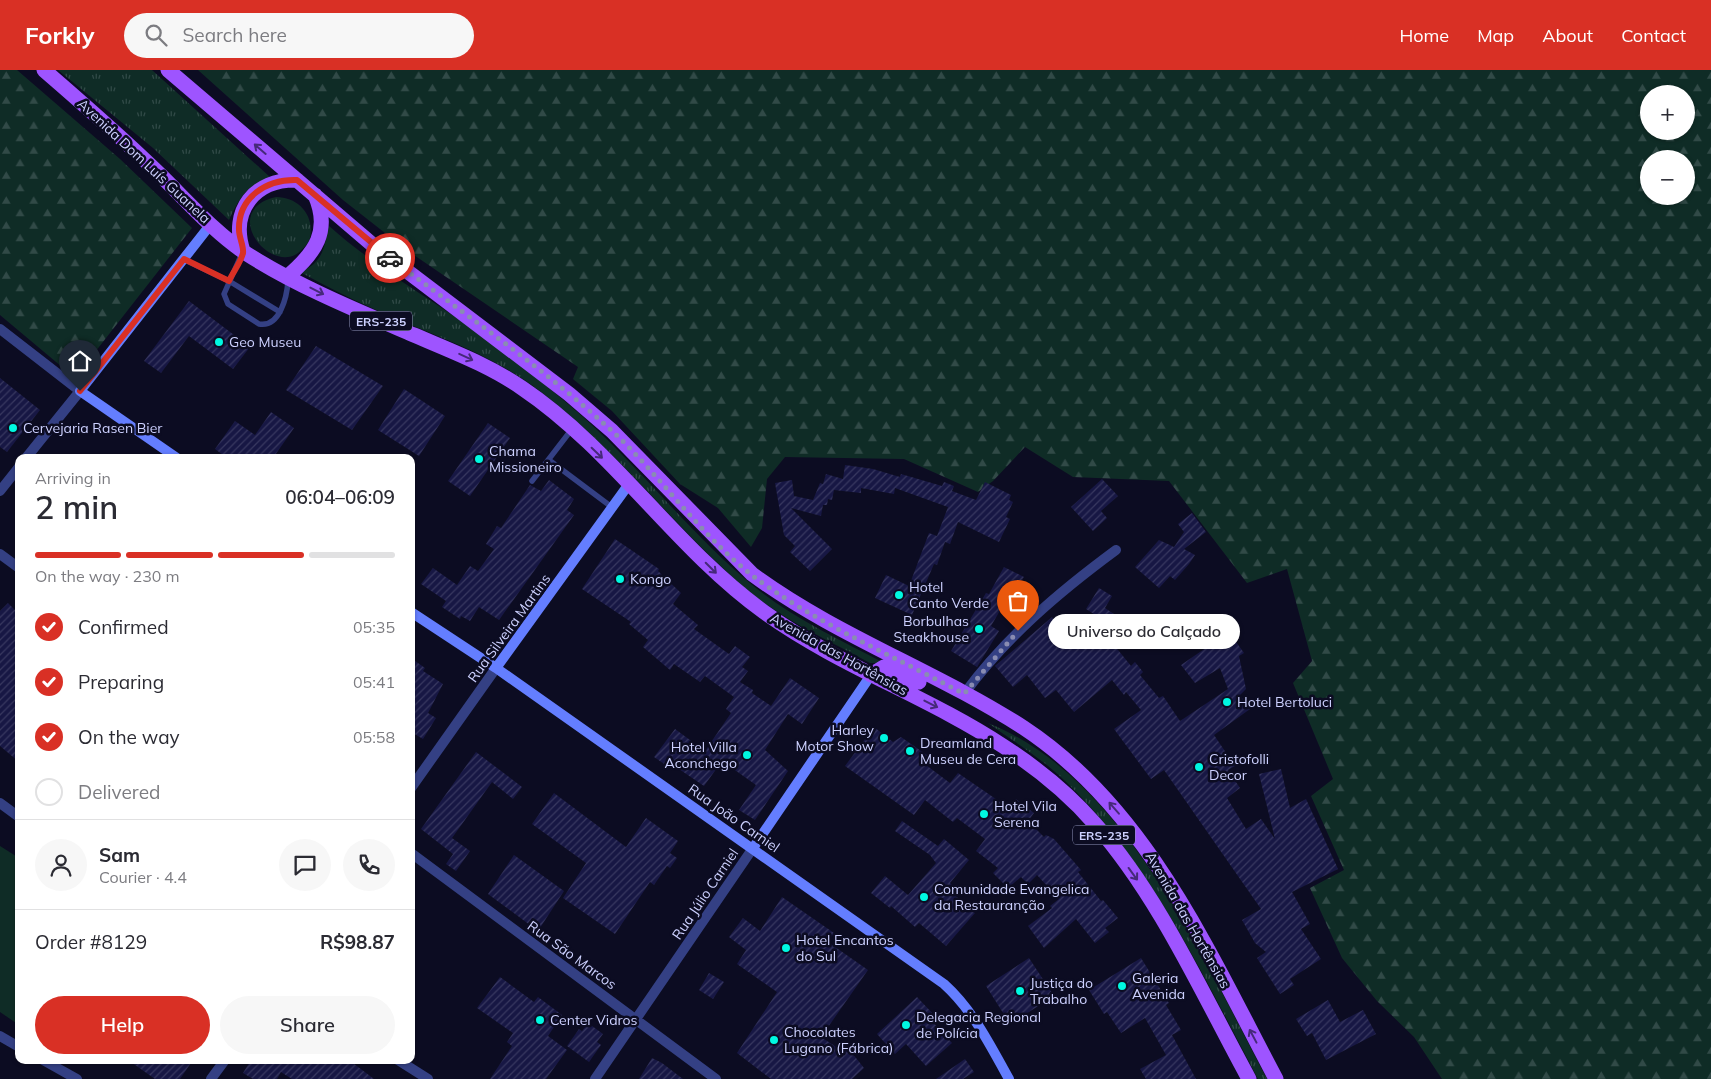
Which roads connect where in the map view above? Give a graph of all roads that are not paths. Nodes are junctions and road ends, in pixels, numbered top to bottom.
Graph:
1 (44, 70) edge
2 (168, 70) edge
3 (297, 180) junction
4 (314, 193) junction
5 (210, 224) junction
6 (244, 252) junction
7 (184, 259) junction
8 (288, 276) junction
9 (229, 281) junction
10 (280, 312) junction
11 (0, 329) edge
12 (80, 391) junction
13 (572, 429) junction
14 (29, 454) edge
15 (172, 454) edge
16 (548, 460) junction
17 (15, 472) edge
18 (532, 481) dead end
19 (629, 484) junction
20 (0, 491) edge
21 (613, 508) junction
22 (1116, 550) dead end
23 (0, 554) edge
24 (15, 565) edge
25 (415, 615) edge
26 (496, 668) junction
27 (871, 674) junction
28 (964, 694) junction
29 (1002, 714) junction
30 (415, 782) edge
31 (0, 803) edge
32 (15, 814) edge
33 (753, 848) junction
34 (415, 856) edge
35 (636, 1019) junction
36 (0, 1036) edge
37 (15, 1045) edge
38 (50, 1064) edge
39 (222, 1064) edge
40 (404, 1064) edge
41 (78, 1079) edge
42 (211, 1079) edge
43 (428, 1079) edge
44 (595, 1079) edge
45 (716, 1079) edge
46 (1009, 1079) edge
47 (1249, 1079) edge
48 (1276, 1079) edge

1 - 5 main road, Avenida Dom Luís Guanela / ERS-235
3 -> 2 main road, ERS-235
3 - 4 main road, Avenida das Hortênsias / ERS-235
3 - 6 main road
4 - 8 main road
4 - 28 main road, Avenida das Hortênsias / ERS-235
5 - 6 main road, Avenida Dom Luís Guanela / ERS-235
5 - 7 street
6 - 8 main road, Avenida das Hortênsias / ERS-235
6 - 9 lane
7 - 9 lane
7 - 12 street
8 - 10 lane
8 -> 13 main road, Avenida das Hortênsias / ERS-235
9 - 10 lane
9 - 10 lane
11 - 12 street
12 - 14 street
12 - 15 street
13 - 16 lane
13 -> 19 main road, Avenida das Hortênsias / ERS-235
16 - 18 lane
16 - 21 lane
17 - 20 street
19 - 21 street, Rua Silveira Martins
19 -> 27 main road, Avenida das Hortênsias / ERS-235
21 - 26 street, Rua Silveira Martins
22 - 28 street
23 - 24 street
25 - 26 street, Rua João Carniel
26 - 30 street, Rua Silveira Martins
26 - 33 street, Rua João Carniel
27 - 29 main road
27 - 33 street, Rua Júlio Carniel
27 -> 47 main road, Avenida das Hortênsias / ERS-235
28 - 29 main road, Avenida das Hortênsias / ERS-235
48 -> 29 main road, Avenida das Hortênsias / ERS-235
31 - 32 street
33 - 35 street, Rua Júlio Carniel
33 - 46 street, Rua João Carniel
34 - 35 street, Rua São Marcos
35 - 44 street, Rua Júlio Carniel
35 - 45 street, Rua São Marcos
36 - 37 street
38 - 41 street
39 - 42 street
40 - 43 street

